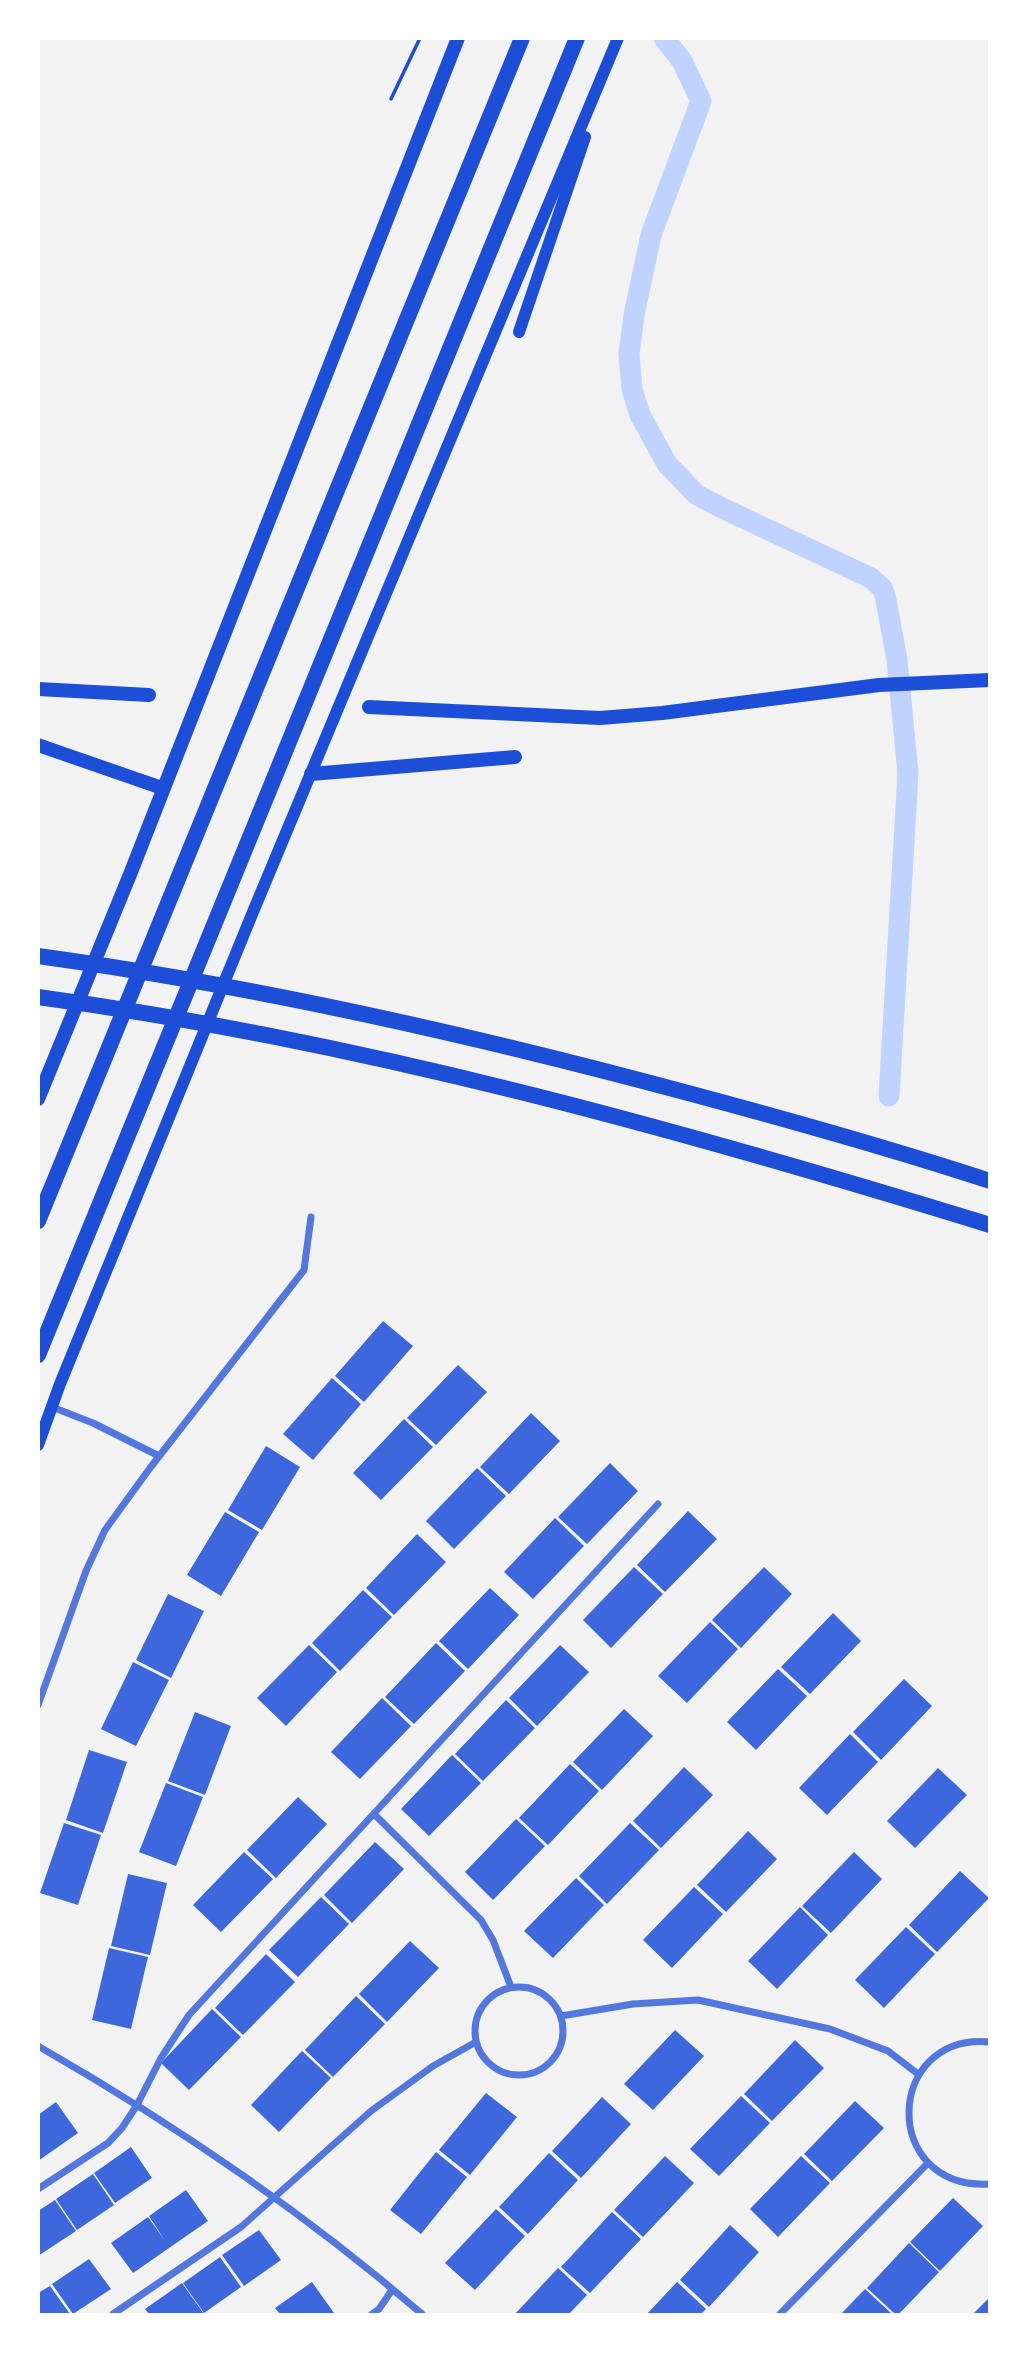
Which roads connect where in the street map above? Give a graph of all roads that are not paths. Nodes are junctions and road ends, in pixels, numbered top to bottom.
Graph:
1 (458, 38) edge
2 (522, 38) edge
3 (577, 38) edge
4 (619, 38) edge
5 (519, 332) dead end
6 (989, 670) edge
7 (989, 680) edge
8 (920, 682) junction
9 (38, 689) edge
10 (149, 695) dead end
11 (369, 707) dead end
12 (38, 745) edge
13 (515, 757) dead end
14 (311, 774) junction
15 (162, 788) junction
16 (38, 956) edge
17 (38, 997) edge
18 (38, 1098) edge
19 (989, 1181) edge
20 (311, 1217) dead end
21 (38, 1221) edge
22 (989, 1225) edge
23 (38, 1355) edge
24 (52, 1406) junction
25 (38, 1445) edge
26 (159, 1456) junction
27 (658, 1504) dead end
28 (38, 1705) edge
29 (374, 1814) junction
30 (511, 1987) junction
31 (561, 2015) junction
32 (476, 2042) junction
33 (989, 2042) edge
34 (38, 2046) edge
35 (918, 2074) junction
36 (137, 2105) junction
37 (928, 2163) junction
38 (989, 2184) edge
39 (38, 2189) edge
40 (274, 2195) junction
41 (392, 2290) junction
42 (113, 2315) edge
43 (372, 2315) edge
44 (422, 2315) edge
45 (780, 2315) edge

1 - 15 main road
2 - 21 highway
3 - 23 highway
4 - 5 main road
4 - 14 main road
6 - 8 main road
7 - 8 main road
8 - 11 main road
9 - 10 main road
12 - 15 main road
13 - 14 main road
14 - 24 main road
15 - 18 main road
16 - 19 highway
17 - 22 highway
20 - 26 street
24 - 25 main road
24 - 26 street
26 - 28 street
27 - 29 street
29 - 30 street
29 - 36 street
30 - 31 street
30 - 32 street
31 - 32 street
31 - 35 street
32 - 40 street
33 - 35 street
34 - 36 street
35 - 37 street
36 - 39 street
36 - 40 street
37 - 38 street
37 - 45 street
40 - 41 street
40 - 42 street
41 - 43 street
41 - 44 street

